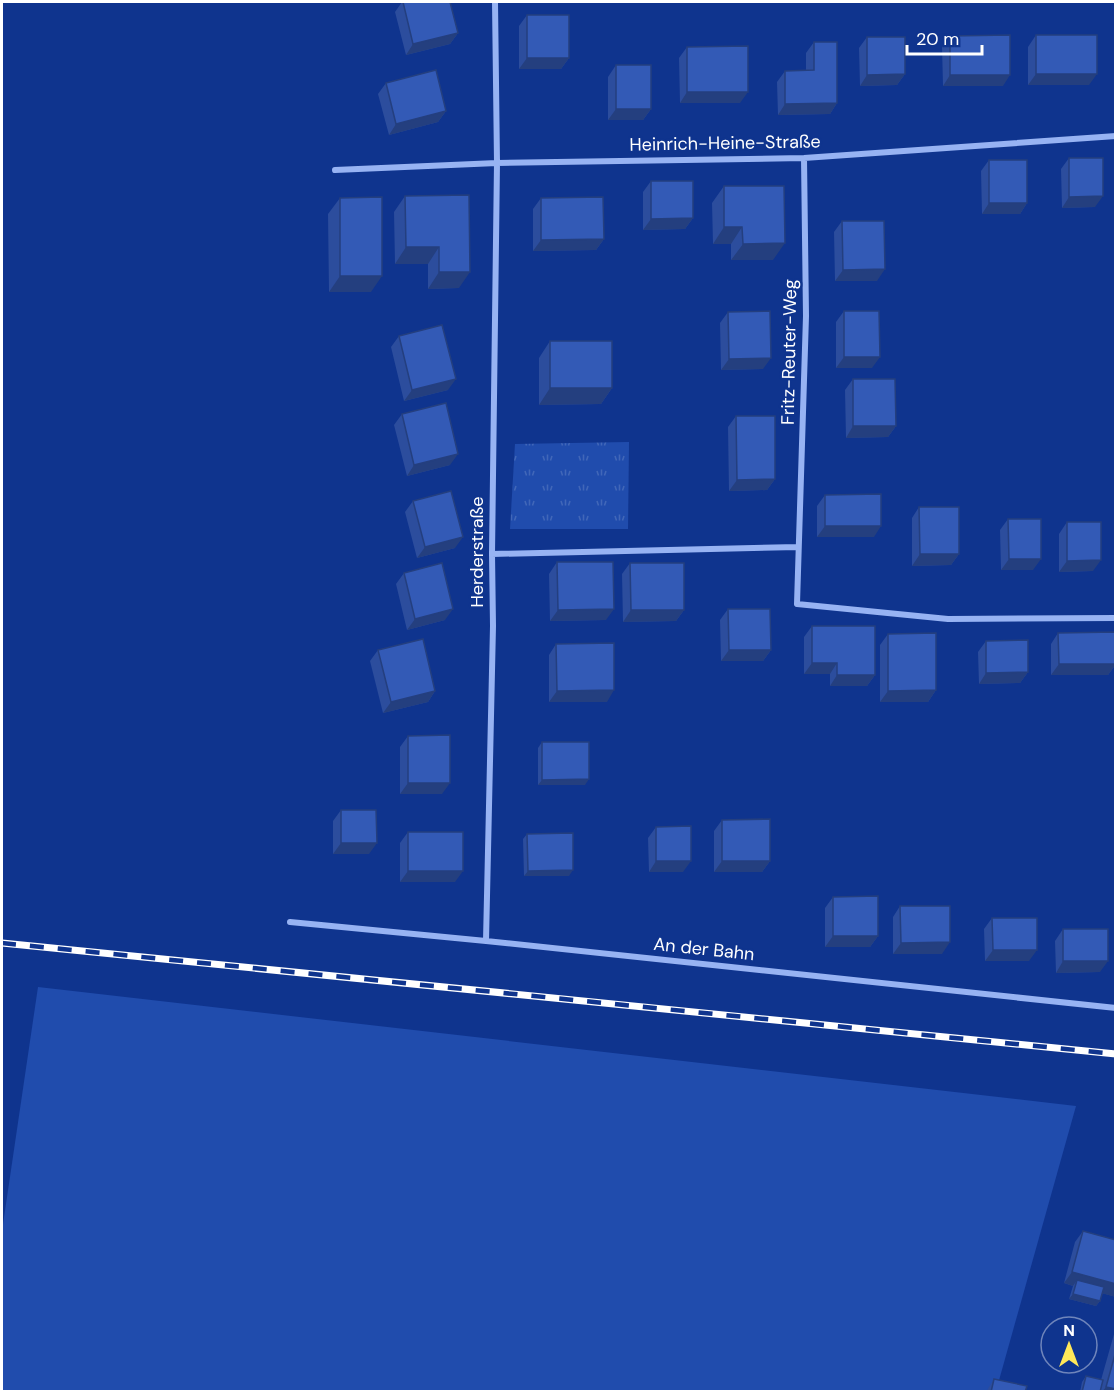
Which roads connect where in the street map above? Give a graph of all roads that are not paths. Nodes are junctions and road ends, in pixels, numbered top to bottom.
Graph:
1 (495, 2) edge
2 (1116, 136) edge
3 (804, 158) junction
4 (497, 163) junction
5 (335, 170) dead end
6 (798, 547) junction
7 (492, 554) junction
8 (1116, 618) edge
9 (290, 922) dead end
10 (486, 940) junction
11 (1116, 1008) edge

1 - 4 street, Herderstraße
2 - 3 street, Heinrich-Heine-Straße
3 - 4 street, Heinrich-Heine-Straße
3 - 6 street, Fritz-Reuter-Weg
4 - 5 street, Heinrich-Heine-Straße
4 - 7 street, Herderstraße
6 - 7 street
6 - 8 street, Fritz-Reuter-Weg
7 - 10 street, Herderstraße
9 - 10 street, An der Bahn
10 - 11 street, An der Bahn

